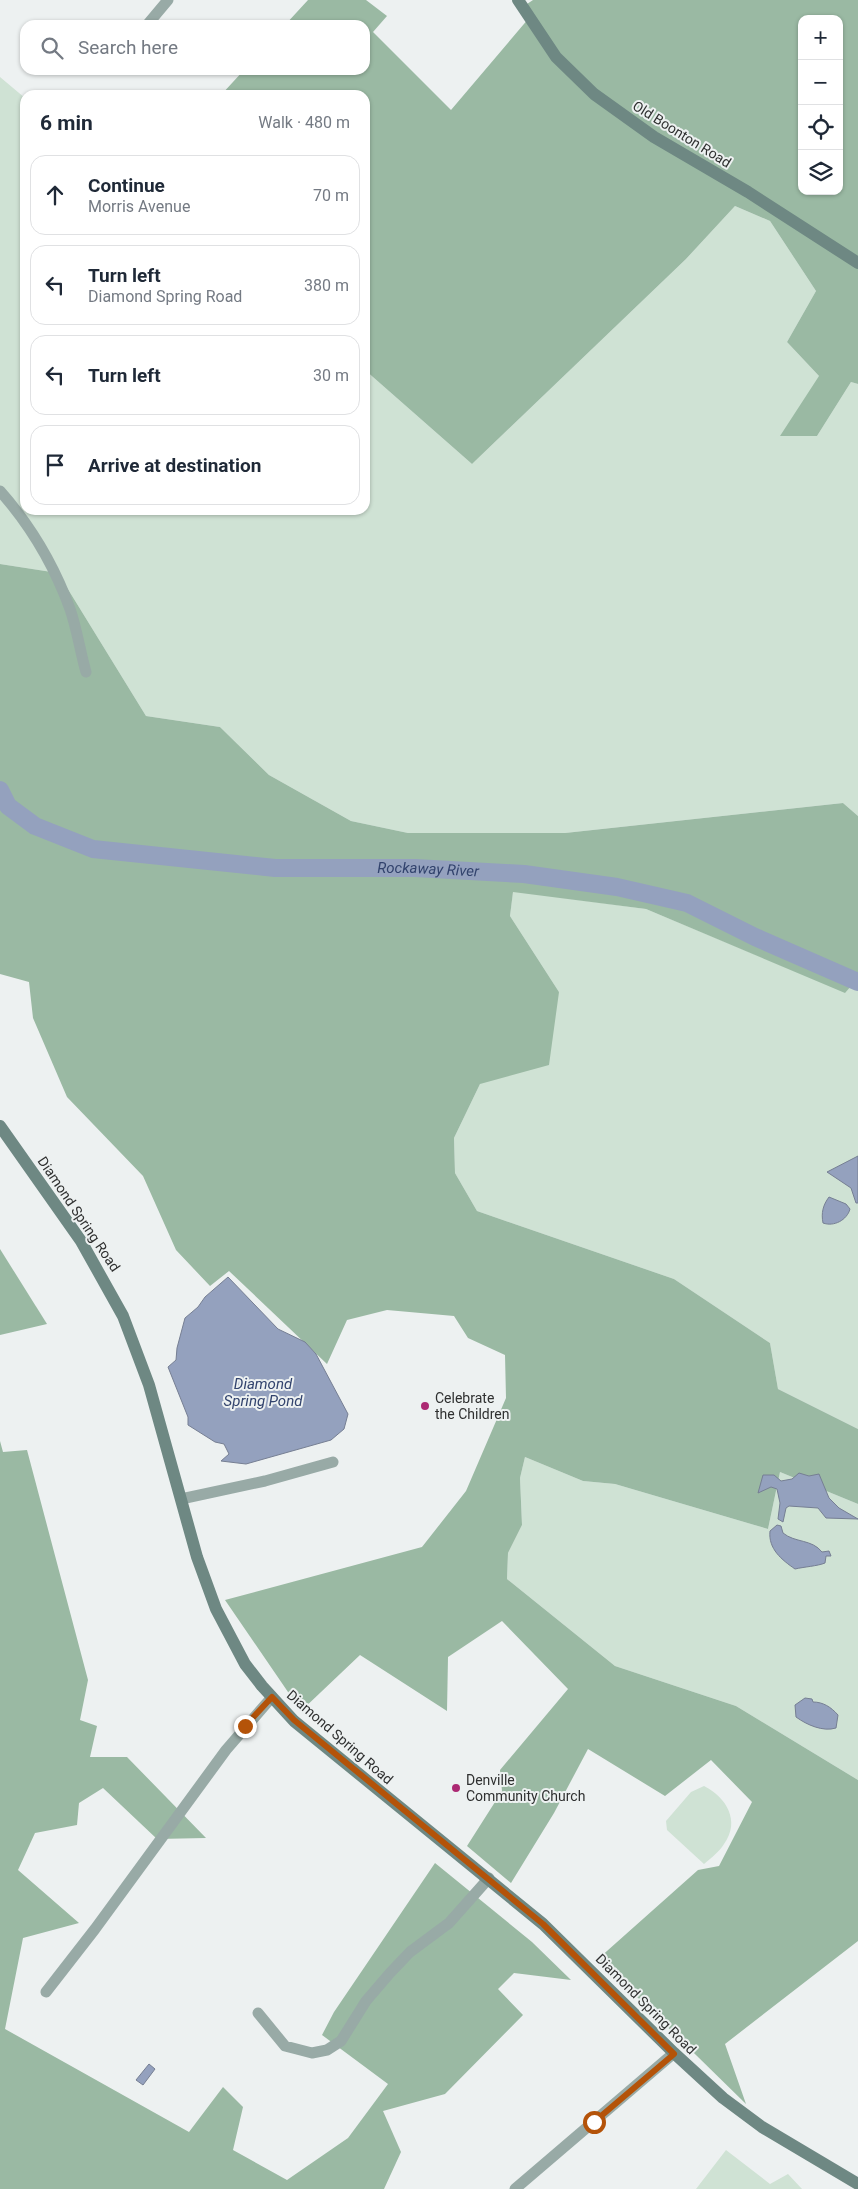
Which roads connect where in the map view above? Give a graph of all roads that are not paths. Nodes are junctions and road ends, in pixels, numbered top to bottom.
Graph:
1 (168, 0) edge
2 (518, 0) edge
3 (151, 20) edge
4 (858, 264) edge
5 (0, 491) edge
6 (20, 514) edge
7 (21, 515) edge
8 (86, 672) dead end
9 (0, 1126) edge
10 (333, 1462) dead end
11 (181, 1499) junction
12 (272, 1697) junction
13 (489, 1878) junction
14 (46, 1992) dead end
15 (258, 2013) dead end
16 (674, 2054) junction
17 (858, 2184) edge
18 (515, 2189) edge

1 - 3 street
2 - 4 street, Old Boonton Road
5 - 6 street
7 - 8 street
9 - 11 street, Diamond Spring Road
10 - 11 street
11 - 12 street, Diamond Spring Road
12 - 13 street, Diamond Spring Road
12 - 14 street
13 - 15 street
13 - 16 street, Diamond Spring Road
16 - 17 street, Diamond Spring Road
16 - 18 street

